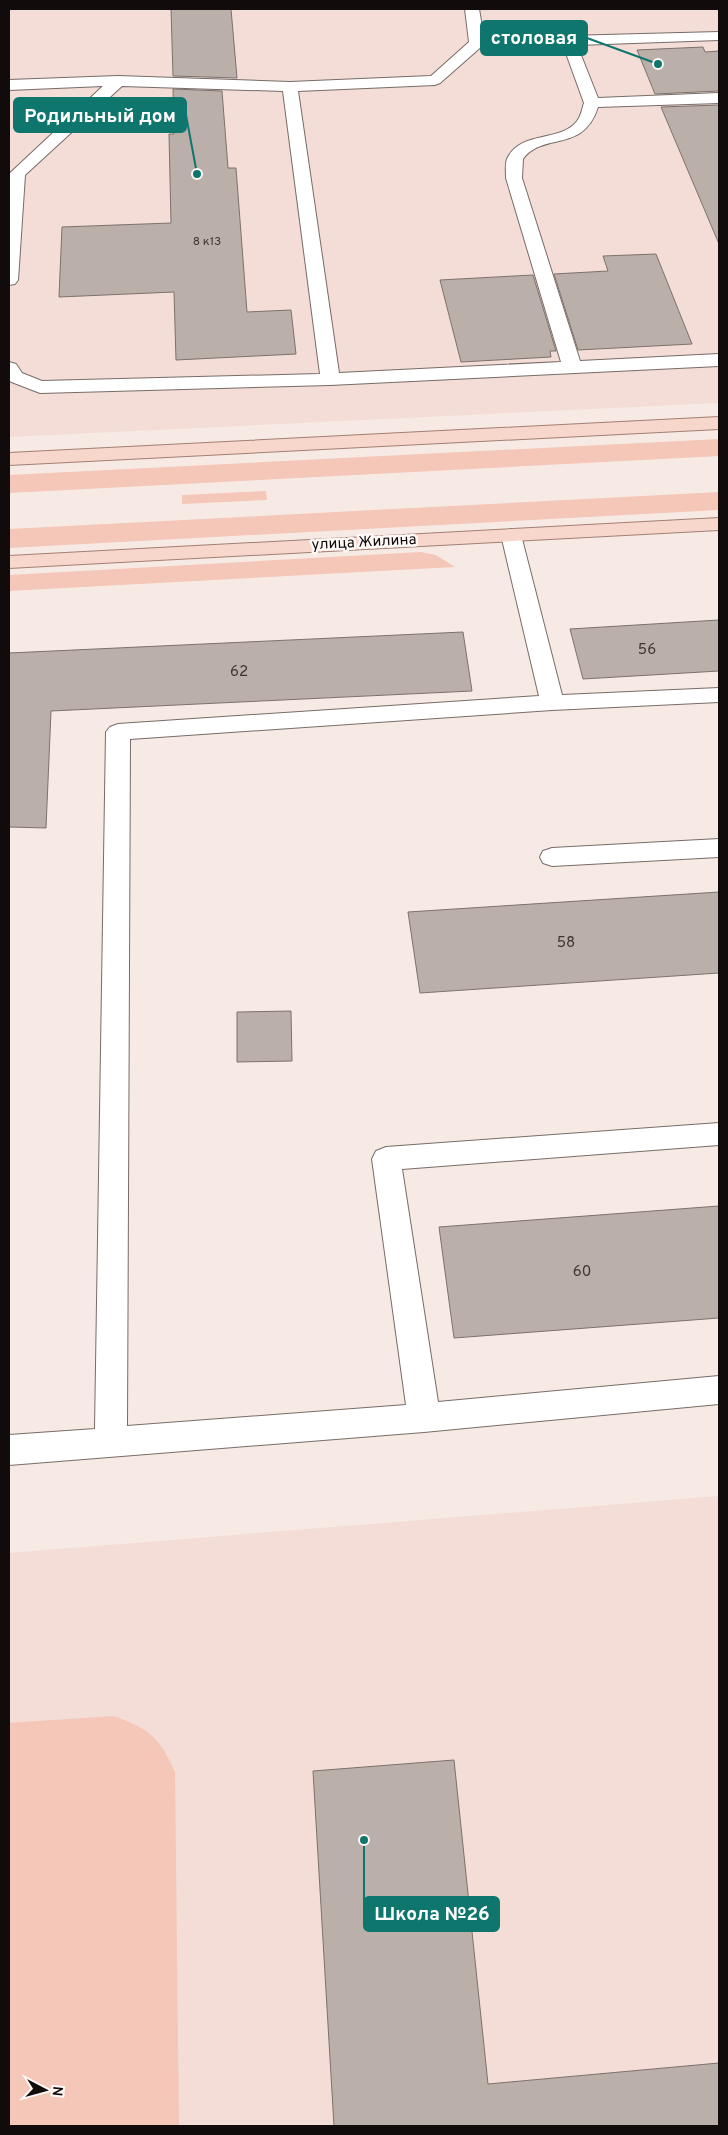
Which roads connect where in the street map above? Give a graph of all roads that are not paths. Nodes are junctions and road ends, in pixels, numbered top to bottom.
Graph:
1 (472, 9) edge
2 (719, 36) edge
3 (569, 42) junction
4 (477, 43) junction
5 (118, 81) junction
6 (9, 85) edge
7 (290, 87) junction
8 (719, 98) edge
9 (592, 103) junction
10 (9, 280) edge
11 (719, 360) edge
12 (572, 367) junction
13 (9, 368) edge
14 (330, 379) junction
15 (719, 423) edge
16 (9, 459) edge
17 (719, 524) edge
18 (511, 535) junction
19 (9, 562) edge
20 (719, 695) edge
21 (552, 702) junction
22 (719, 848) edge
23 (552, 856) dead end
24 (719, 1134) edge
25 (719, 1390) edge
26 (424, 1418) junction
27 (111, 1442) junction
28 (9, 1450) edge

1 - 4 lane
2 - 3 lane
3 - 4 lane
3 - 9 lane
4 - 7 lane
5 - 6 lane
5 - 7 lane
5 - 10 lane
7 - 14 lane
8 - 9 lane
9 - 12 lane
11 - 12 lane
12 - 14 lane
13 - 14 lane
15 - 16 main road
17 - 18 main road, улица Жилина
18 - 19 main road, улица Жилина
18 - 21 lane
20 - 21 lane
21 - 27 lane
22 - 23 lane
24 - 26 lane
25 - 26 lane
26 - 27 lane
27 - 28 lane

